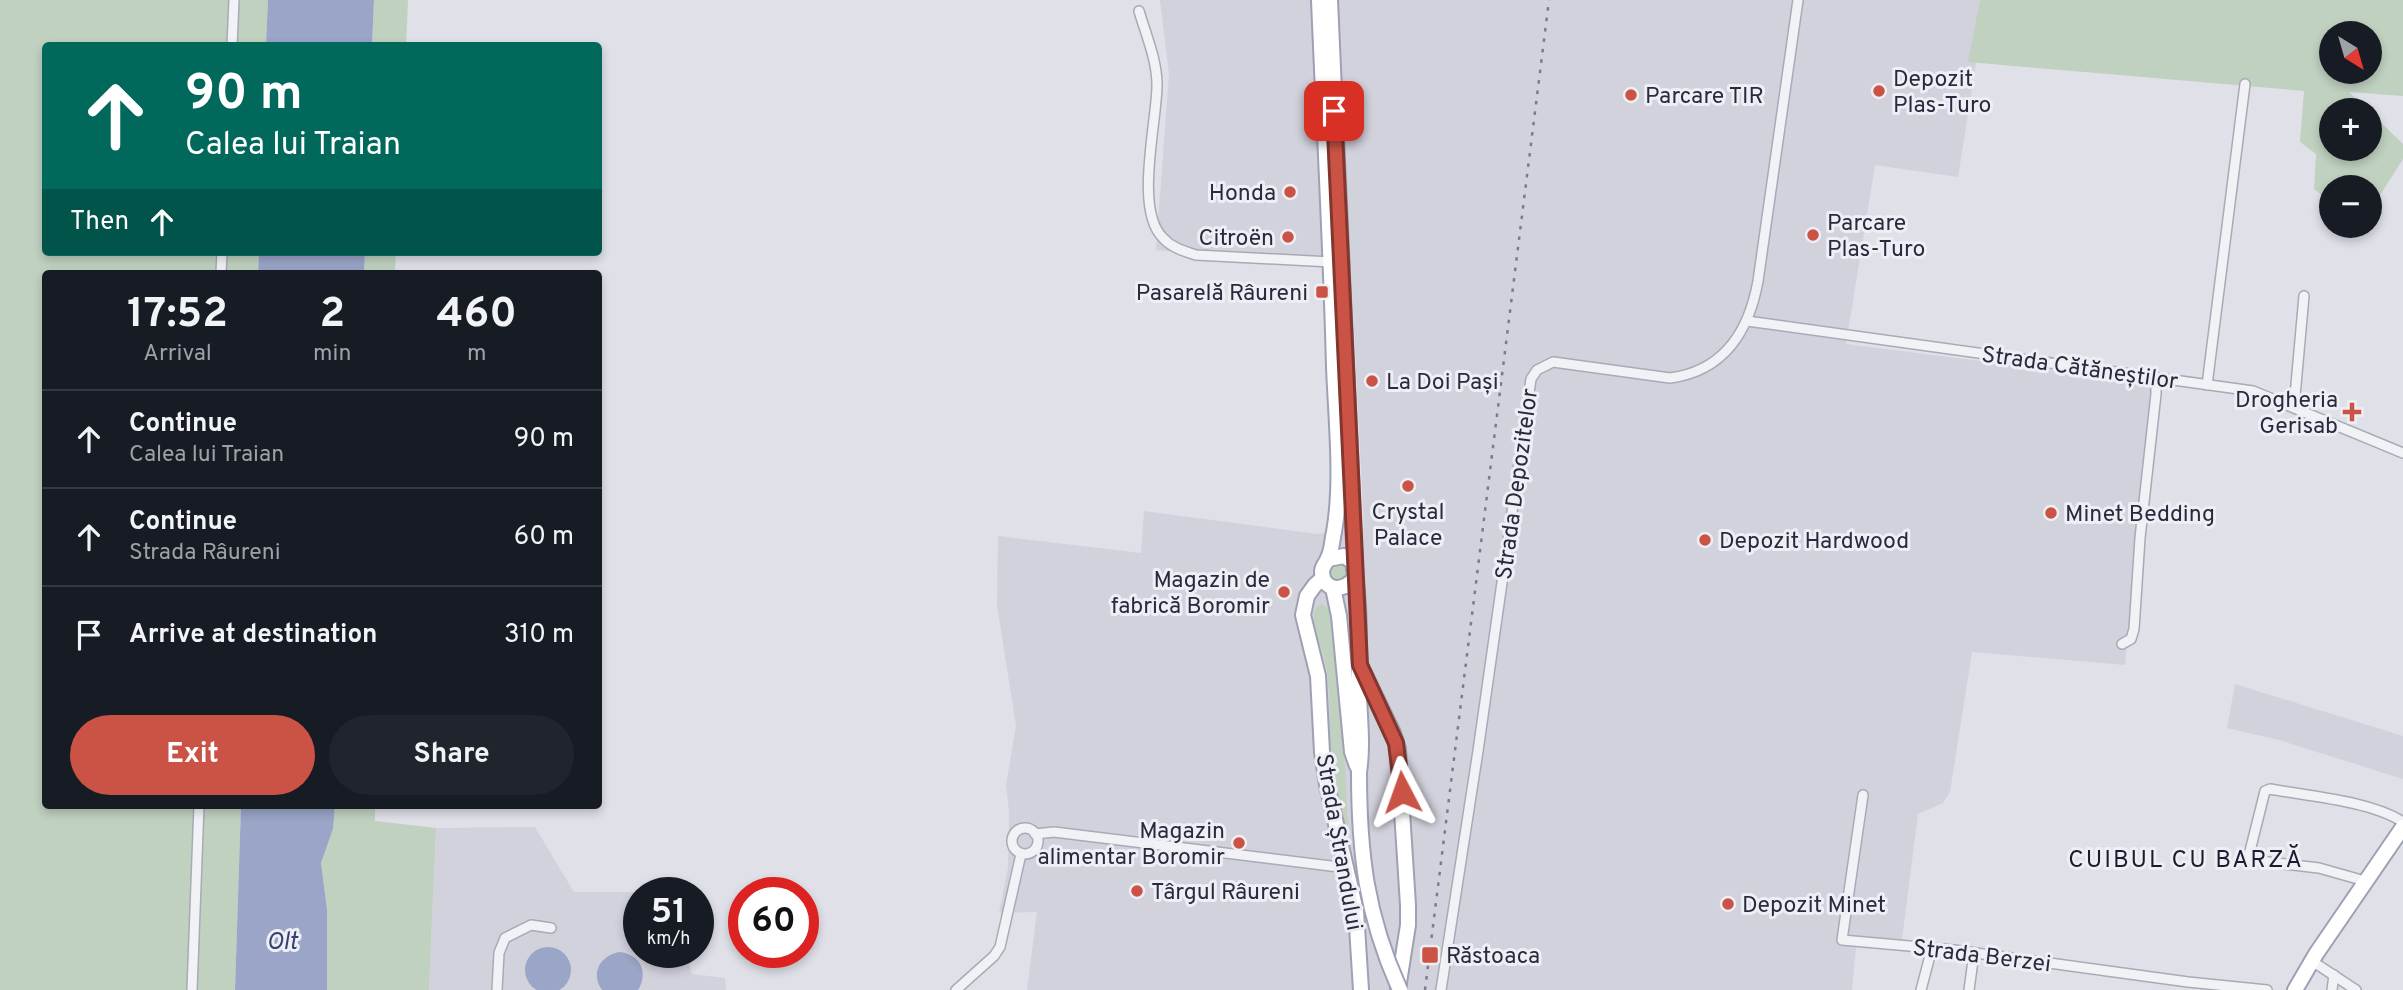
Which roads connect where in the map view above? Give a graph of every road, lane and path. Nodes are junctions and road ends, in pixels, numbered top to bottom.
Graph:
1 (234, 0) edge
2 (1319, 0) edge
3 (1330, 0) edge
4 (1798, 0) edge
5 (1139, 12) dead end
6 (232, 42) edge
7 (2245, 84) dead end
8 (1331, 262) junction
9 (2304, 296) dead end
10 (1747, 321) junction
11 (2156, 377) junction
12 (2207, 384) junction
13 (2294, 407) junction
14 (2403, 453) edge
15 (1328, 559) junction
16 (1355, 571) junction
17 (1328, 583) junction
18 (2122, 644) dead end
19 (1360, 665) junction
20 (1359, 772) junction
21 (1863, 795) dead end
22 (199, 809) edge
23 (2403, 824) edge
24 (1035, 834) junction
25 (1021, 854) junction
26 (1347, 868) junction
27 (2365, 881) junction
28 (551, 928) dead end
29 (1932, 948) junction
30 (1974, 953) junction
31 (2314, 957) junction
32 (2334, 975) junction
33 (1361, 989) edge
34 (192, 990) edge
35 (497, 990) edge
36 (956, 990) edge
37 (1399, 990) edge
38 (1441, 990) edge
39 (1921, 990) edge
40 (1969, 990) edge
41 (2267, 990) edge
42 (2295, 990) edge
43 (2332, 990) edge
44 (2356, 990) edge

1 - 6 street
2 - 8 main road
3 - 16 main road
4 - 10 street, Strada Depozitelor
5 - 8 street
7 - 12 street
8 - 15 main road
9 - 13 street
10 - 11 street, Strada Cătăneștilor
10 - 38 street, Strada Depozitelor
11 - 12 street, Strada Cătăneștilor
11 - 18 street
12 - 13 street, Strada Cătăneștilor
13 - 14 street, Strada Cătăneștilor
15 - 16 main road
15 - 17 main road
16 - 17 main road
16 - 19 main road
17 - 20 main road
17 - 26 main road, Strada Ștrandului
19 - 20 main road
19 - 37 main road
20 - 37 main road, bridge
21 - 29 street, Strada Berzei
22 - 34 street
23 - 27 main road
23 - 27 street
24 - 25 street
24 - 25 street
24 - 26 street
25 - 36 street
26 - 33 main road, Strada Ștrandului
27 - 31 main road
28 - 35 street
29 - 30 street, Strada Berzei
29 - 39 street
30 - 40 street
30 - 41 street, Strada Berzei
31 - 32 street
31 - 42 main road
32 - 43 street
32 - 44 street

